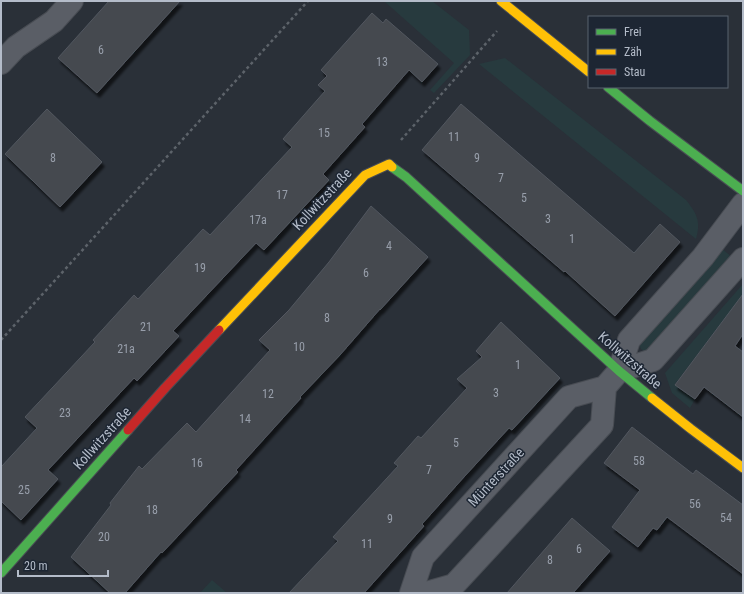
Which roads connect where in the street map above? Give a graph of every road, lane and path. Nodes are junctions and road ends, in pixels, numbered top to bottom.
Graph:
1 (72, 1) edge
2 (308, 1) edge
3 (501, 1) edge
4 (514, 11) junction
5 (6, 49) edge
6 (588, 71) edge
7 (609, 88) edge
8 (389, 164) junction
9 (743, 191) edge
10 (743, 204) edge
11 (743, 259) edge
12 (1, 340) edge
13 (612, 379) junction
14 (743, 468) edge
15 (1, 573) edge
16 (411, 593) edge
17 (426, 593) edge

1 - 5 street
2 - 12 path
3 - 4 street
4 - 6 street
4 - 8 path
7 - 9 street
8 - 13 street, Kollwitzstraße
8 - 15 street, Kollwitzstraße
10 - 13 street
11 - 13 street, Münterstraße
13 - 14 street, Kollwitzstraße
13 - 16 street, Münterstraße
13 - 17 street

